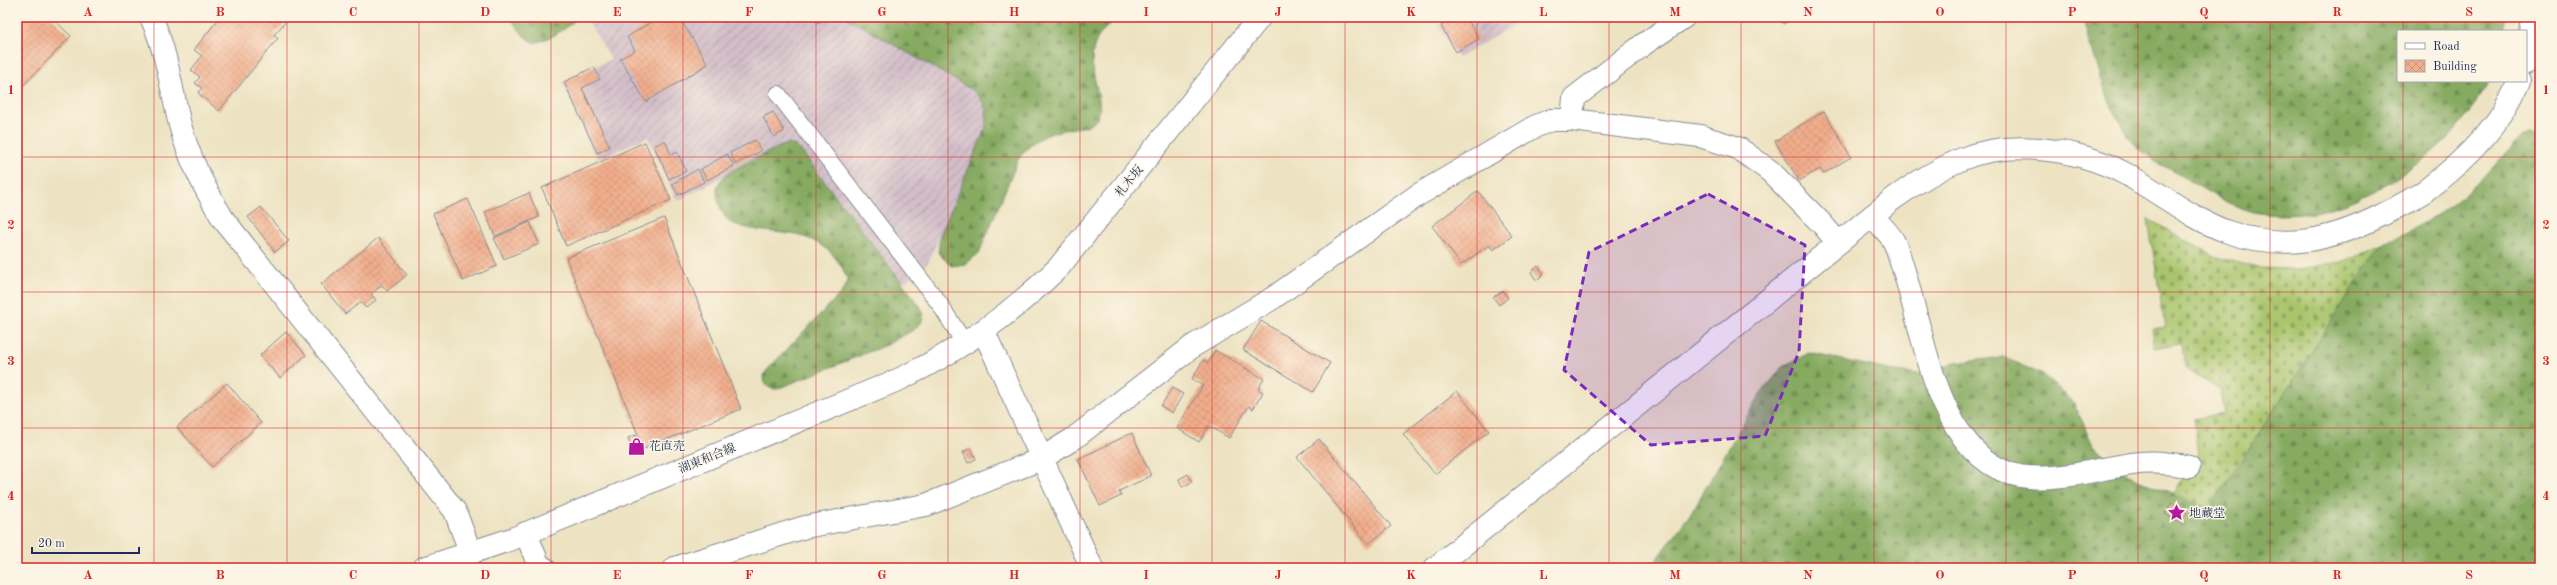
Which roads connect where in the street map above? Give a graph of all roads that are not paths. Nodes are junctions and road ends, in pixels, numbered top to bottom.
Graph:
1 (151, 17) edge
2 (1260, 17) edge
3 (1684, 17) edge
4 (2532, 17) edge
5 (2527, 55) edge
6 (2519, 82) edge
7 (778, 94) dead end
8 (1572, 120) junction
9 (1872, 216) junction
10 (1838, 243) junction
11 (984, 332) junction
12 (965, 344) junction
13 (1041, 458) junction
14 (2189, 466) dead end
15 (526, 533) junction
16 (471, 554) junction
17 (424, 568) edge
18 (544, 568) edge
19 (675, 568) edge
20 (1092, 568) edge
21 (1435, 568) edge

1 - 16 street
2 - 11 street, 札木坂
3 - 8 street
4 - 5 street
6 - 9 street
7 - 12 lane
8 - 10 street
8 - 13 street
9 - 10 street
9 - 14 street
10 - 21 street
11 - 12 street, 湖東和合線
11 - 13 street
12 - 15 street, 湖東和合線
13 - 19 street
13 - 20 street
15 - 16 street, 湖東和合線
15 - 18 street
16 - 17 street, 湖東和合線

